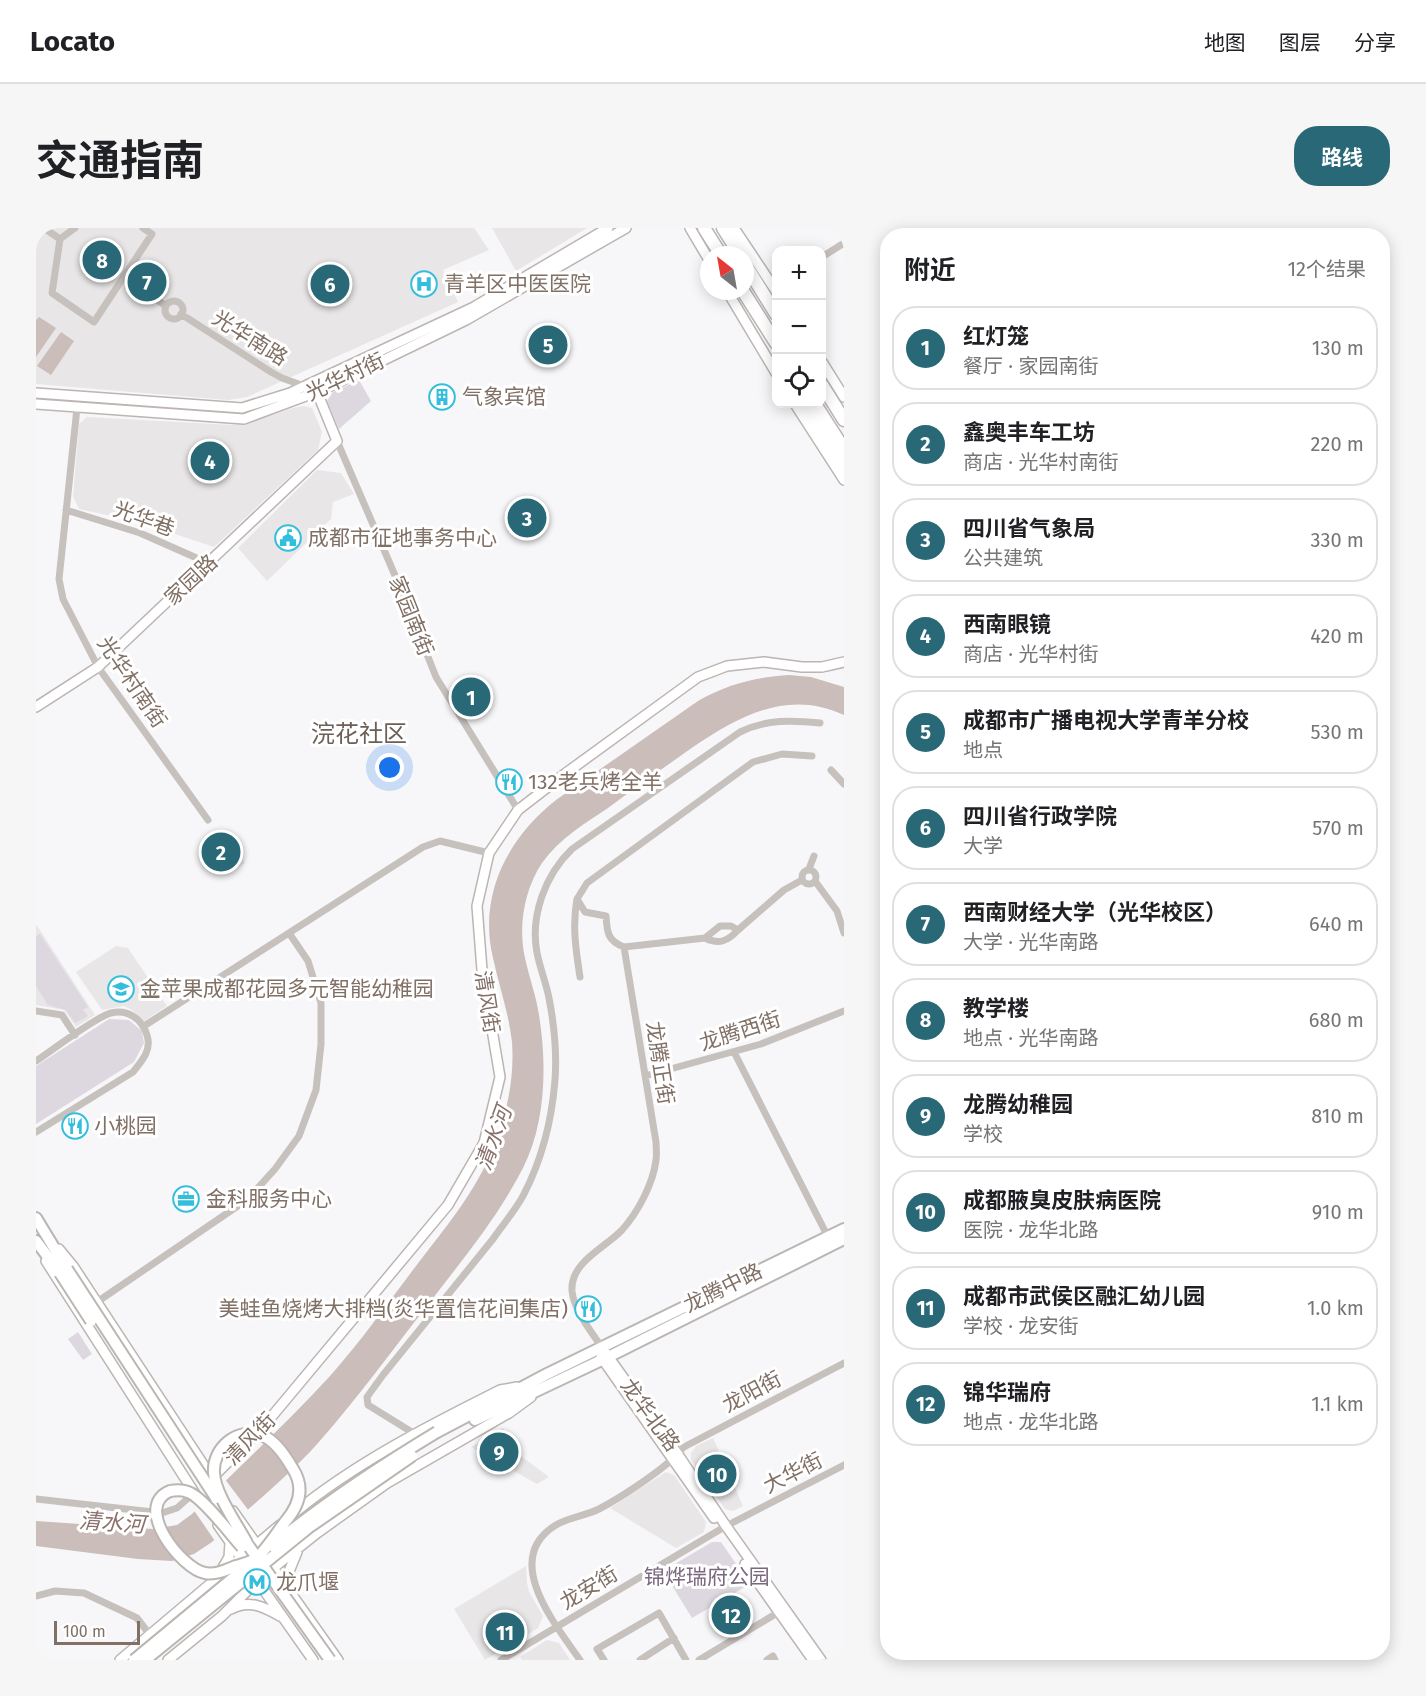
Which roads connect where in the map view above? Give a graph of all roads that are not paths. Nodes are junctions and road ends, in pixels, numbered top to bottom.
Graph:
1 (44, 228) edge
2 (75, 228) edge
3 (143, 228) edge
4 (608, 228) edge
5 (626, 228) edge
6 (690, 228) edge
7 (704, 228) edge
8 (723, 228) edge
9 (734, 228) edge
10 (60, 238) junction
11 (844, 243) edge
12 (701, 246) edge
13 (715, 246) edge
14 (734, 246) edge
15 (826, 254) edge
16 (124, 277) junction
17 (754, 278) edge
18 (772, 283) edge
19 (732, 300) edge
20 (749, 300) edge
21 (166, 306) junction
22 (772, 306) edge
23 (181, 315) junction
24 (772, 336) edge
25 (772, 365) edge
26 (826, 368) edge
27 (826, 383) edge
28 (304, 386) junction
29 (826, 391) edge
30 (317, 392) junction
31 (36, 393) edge
32 (844, 397) edge
33 (36, 404) edge
34 (77, 408) junction
35 (798, 408) edge
36 (807, 408) edge
37 (818, 408) edge
38 (844, 411) edge
39 (844, 420) edge
40 (337, 441) junction
41 (844, 449) edge
42 (844, 466) edge
43 (844, 480) edge
44 (66, 510) junction
45 (208, 563) junction
46 (844, 662) edge
47 (98, 667) junction
48 (36, 707) edge
49 (820, 723) dead end
50 (812, 756) dead end
51 (831, 770) dead end
52 (844, 784) edge
53 (518, 810) junction
54 (208, 820) dead end
55 (489, 853) junction
56 (814, 856) dead end
57 (809, 869) junction
58 (802, 880) junction
59 (815, 881) junction
60 (577, 899) junction
61 (585, 912) junction
62 (574, 919) junction
63 (738, 930) junction
64 (289, 933) junction
65 (844, 933) edge
66 (705, 938) junction
67 (624, 947) junction
68 (580, 977) dead end
69 (36, 1011) edge
70 (844, 1011) edge
71 (144, 1026) junction
72 (75, 1035) junction
73 (734, 1052) junction
74 (36, 1061) edge
75 (645, 1077) junction
76 (36, 1132) edge
77 (36, 1218) edge
78 (844, 1228) edge
79 (46, 1233) junction
80 (828, 1236) junction
81 (844, 1239) edge
82 (36, 1241) edge
83 (63, 1271) junction
84 (97, 1302) junction
85 (602, 1353) junction
86 (844, 1363) edge
87 (548, 1379) junction
88 (415, 1434) junction
89 (438, 1435) junction
90 (675, 1456) junction
91 (844, 1465) edge
92 (215, 1482) junction
93 (197, 1496) junction
94 (36, 1498) edge
95 (243, 1525) junction
96 (723, 1527) junction
97 (273, 1531) junction
98 (227, 1539) junction
99 (248, 1545) junction
100 (299, 1548) junction
101 (241, 1559) junction
102 (255, 1560) junction
103 (274, 1569) junction
104 (257, 1581) junction
105 (209, 1586) junction
106 (290, 1593) junction
107 (36, 1596) edge
108 (779, 1612) junction
109 (222, 1616) junction
110 (284, 1617) junction
111 (557, 1627) junction
112 (150, 1635) junction
113 (674, 1638) junction
114 (120, 1660) edge
115 (134, 1660) edge
116 (145, 1660) edge
117 (168, 1660) edge
118 (313, 1660) edge
119 (322, 1660) edge
120 (330, 1660) edge
121 (338, 1660) edge
122 (501, 1660) edge
123 (580, 1660) edge
124 (604, 1660) edge
125 (640, 1660) edge
126 (686, 1660) edge
127 (699, 1660) edge
128 (767, 1660) edge
129 (775, 1660) edge
130 (813, 1660) edge
131 (821, 1660) edge

1 - 10 street
2 - 10 street
3 - 16 street
4 - 28 main road, 光华村街
5 - 30 main road, 光华村街
6 - 12 main road
7 - 13 highway
8 - 14 highway
9 - 18 main road
10 - 16 street
11 - 15 street
16 - 21 street
17 - 22 highway
19 - 25 main road
20 - 24 highway
21 - 23 street
21 - 23 street
23 - 28 street, 光华南路
26 - 32 main road
27 - 38 highway
28 - 30 main road
28 - 31 main road, 光华村街
29 - 39 highway
30 - 34 main road, 光华村街
30 - 40 main road, 家园南街
33 - 34 main road, 光华村街
34 - 44 street, 光华村南街
35 - 43 main road
36 - 42 highway
37 - 41 highway
40 - 45 main road, 家园路
40 - 53 street, 家园南街
44 - 45 street, 光华巷
44 - 47 street, 光华村南街
45 - 47 main road, 家园路
46 - 53 main road, 清风街
47 - 48 main road, 家园路
47 - 54 street, 光华村南街
49 - 88 street
50 - 60 street
51 - 52 street
53 - 55 main road, 清风街
55 - 64 street
55 - 92 main road, 清风街
56 - 57 street
57 - 58 street
57 - 59 street
58 - 59 street
58 - 63 street
59 - 65 street
60 - 61 street
60 - 62 street
61 - 62 street
61 - 67 street
62 - 68 street
63 - 66 street
63 - 66 street
64 - 71 street
64 - 84 street
66 - 67 street
67 - 75 street, 龙腾正街
69 - 72 street
70 - 73 street, 龙腾西街
71 - 72 street
71 - 76 street
72 - 74 street
73 - 75 street, 龙腾西街
73 - 80 street
75 - 85 street, 龙腾正街
77 - 79 main road
78 - 80 main road, 龙腾中路
79 - 83 main road
79 - 84 main road
80 - 85 main road, 龙腾中路
81 - 85 main road, 龙腾中路
82 - 83 main road
82 - 93 main road
83 - 99 main road, bridge
84 - 92 main road
85 - 87 main road
85 - 90 main road, 龙华北路
86 - 90 street, 龙阳街
87 - 88 main road
87 - 89 main road
87 - 100 main road
88 - 97 main road
89 - 102 main road, bridge
89 - 116 main road, bridge
90 - 96 main road, 龙华北路
90 - 111 street, 龙阳街
91 - 96 street, 大华街
92 - 95 main road, bridge
93 - 94 street
93 - 98 main road, bridge
95 - 97 main road
95 - 99 main road
96 - 108 main road, 龙华北路
96 - 111 street, 龙安街
96 - 131 main road, 龙华北路
97 - 99 main road
98 - 101 main road
98 - 105 main road
99 - 101 main road
99 - 102 main road, bridge
99 - 102 main road, bridge
99 - 103 main road
99 - 119 main road, bridge
99 - 120 main road, bridge
100 - 103 main road
100 - 106 main road
101 - 104 main road
101 - 105 main road
102 - 115 main road, bridge
103 - 104 main road
103 - 106 main road
104 - 109 main road
104 - 110 main road
105 - 112 main road
106 - 121 main road
107 - 112 street
108 - 127 street
108 - 130 main road, 龙华北路
109 - 110 main road
109 - 117 main road
110 - 118 main road
111 - 122 street, 龙安街
111 - 123 street, 龙阳街
112 - 114 main road
113 - 124 street
113 - 125 street
113 - 126 street
128 - 129 street

